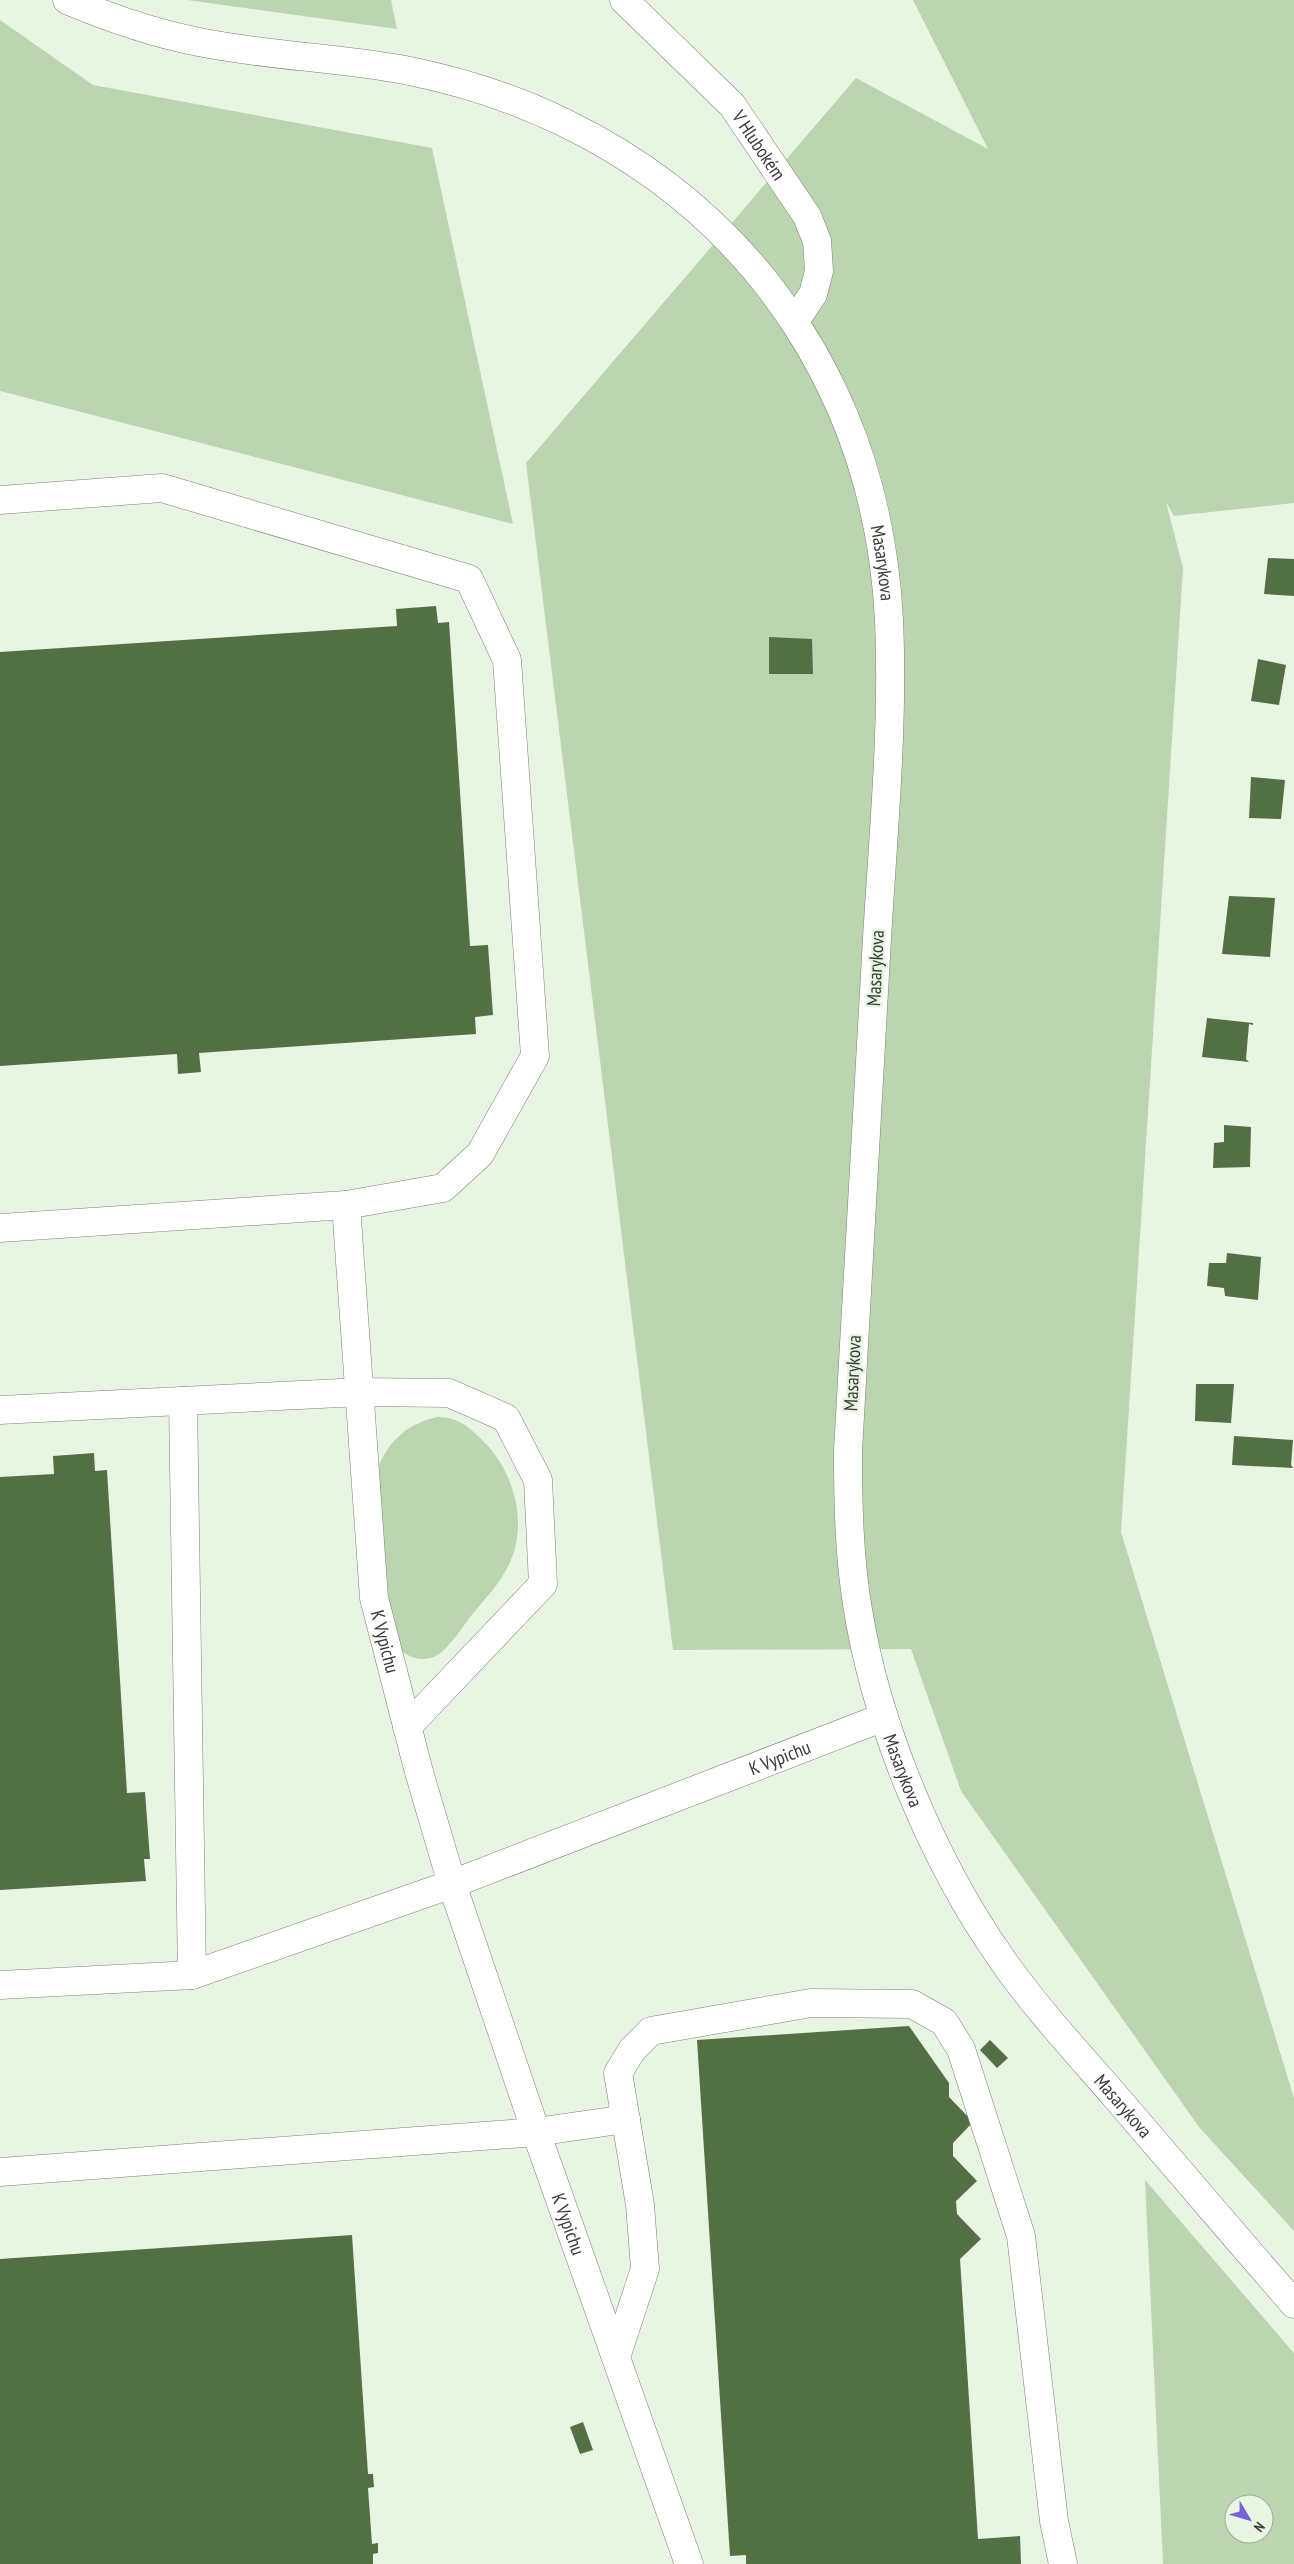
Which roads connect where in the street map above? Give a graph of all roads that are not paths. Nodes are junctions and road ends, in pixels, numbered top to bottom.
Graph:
1 (67, 0) edge
2 (624, 0) edge
3 (796, 321) junction
4 (0, 500) edge
5 (346, 1206) junction
6 (0, 1228) edge
7 (361, 1392) junction
8 (183, 1401) junction
9 (0, 1410) edge
10 (884, 1717) junction
11 (407, 1727) junction
12 (452, 1884) junction
13 (192, 1975) junction
14 (0, 1985) edge
15 (626, 2119) junction
16 (536, 2132) junction
17 (0, 2172) edge
18 (1294, 2304) edge
19 (616, 2357) junction
20 (689, 2564) edge
21 (1063, 2564) edge

1 - 3 main road, Masarykova
2 - 3 main road, V Hlubokém
3 - 10 main road, Masarykova
4 - 5 main road
5 - 6 main road
5 - 7 main road, K Vypichu
7 - 8 main road
7 - 11 main road, K Vypichu
7 - 11 main road
8 - 9 main road
8 - 13 main road
10 - 12 main road, K Vypichu
10 - 18 main road, Masarykova
11 - 12 main road, K Vypichu
12 - 13 main road
12 - 16 main road, K Vypichu
13 - 14 main road
15 - 16 main road
15 - 19 main road
15 - 21 main road
16 - 17 main road
16 - 19 main road, K Vypichu
19 - 20 main road, K Vypichu

